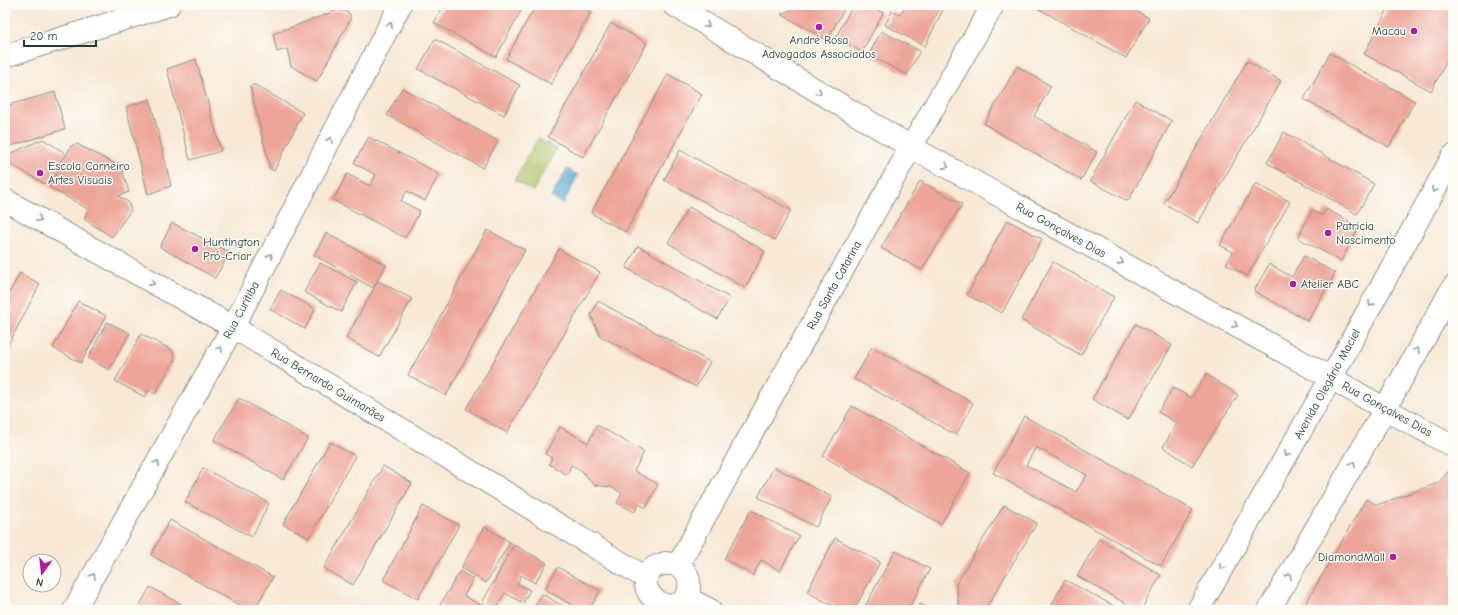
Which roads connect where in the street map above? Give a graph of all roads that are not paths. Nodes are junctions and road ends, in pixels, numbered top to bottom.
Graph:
1 (170, 5) edge
2 (400, 5) edge
3 (674, 5) edge
4 (993, 5) edge
5 (5, 56) edge
6 (911, 147) junction
7 (1453, 156) edge
8 (5, 200) edge
9 (1453, 287) edge
10 (233, 328) junction
11 (1331, 378) junction
12 (1385, 409) junction
13 (1453, 446) edge
14 (678, 565) junction
15 (646, 578) junction
16 (687, 598) junction
17 (657, 608) edge
18 (74, 610) edge
19 (710, 610) edge
20 (1198, 610) edge
21 (1269, 610) edge

1 - 5 street
10 -> 2 street, Rua Curitiba
3 -> 6 street, Rua Gonçalves Dias
4 - 6 street, Rua Santa Catarina
6 -> 11 street, Rua Gonçalves Dias
6 - 14 street, Rua Santa Catarina
7 -> 11 street, Avenida Olegário Maciel
8 -> 10 street, Rua Bernardo Guimarães
12 -> 9 street
10 - 15 street, Rua Bernardo Guimarães
18 -> 10 street, Rua Curitiba
11 - 12 street, Rua Gonçalves Dias
11 -> 20 street, Avenida Olegário Maciel
12 - 13 street, Rua Gonçalves Dias
21 -> 12 street
14 - 15 street
14 - 16 street
15 - 17 street
16 - 17 street
16 - 19 street

